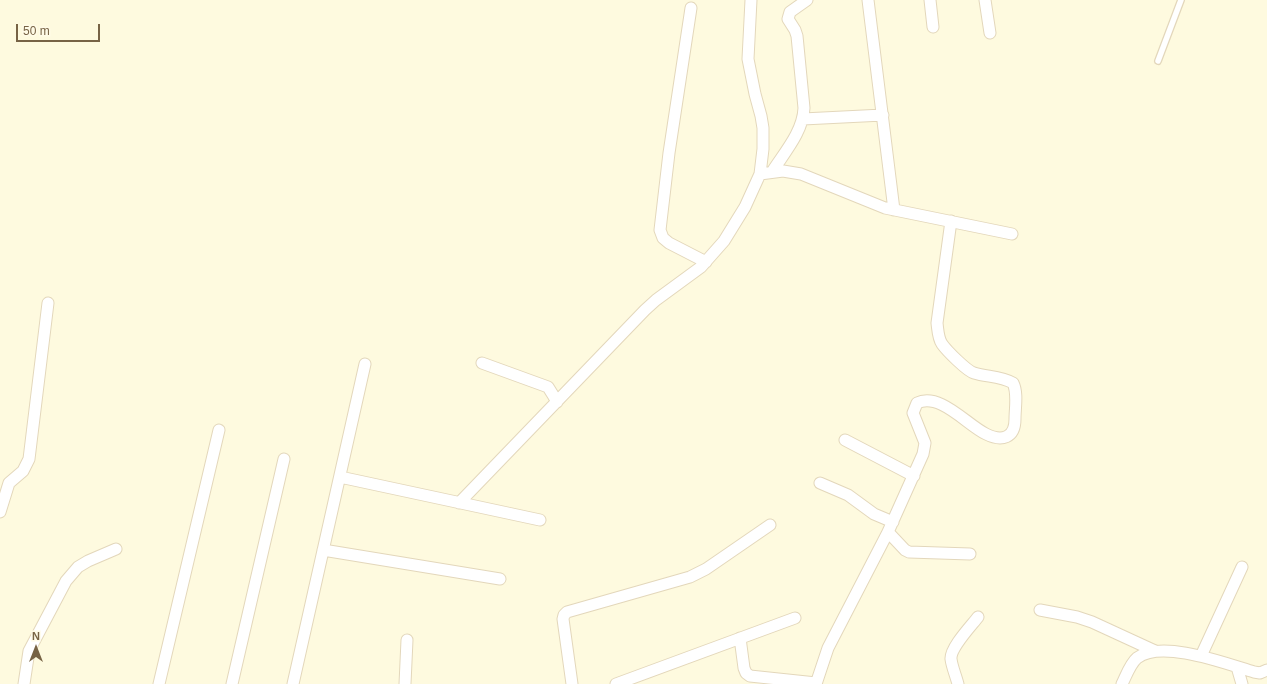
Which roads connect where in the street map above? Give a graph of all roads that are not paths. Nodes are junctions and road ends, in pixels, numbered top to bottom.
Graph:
1 (751, 0) edge
2 (806, 0) edge
3 (868, 0) edge
4 (930, 0) edge
5 (985, 0) edge
6 (1182, 0) edge
7 (691, 8) dead end
8 (933, 27) dead end
9 (990, 33) dead end
10 (1158, 61) dead end
11 (883, 115) junction
12 (803, 119) junction
13 (772, 172) junction
14 (760, 174) junction
15 (894, 210) junction
16 (951, 221) junction
17 (1012, 234) dead end
18 (706, 262) junction
19 (48, 303) dead end
20 (482, 363) dead end
21 (365, 364) dead end
22 (557, 402) junction
23 (219, 430) dead end
24 (845, 440) dead end
25 (284, 459) dead end
26 (914, 476) junction
27 (340, 477) junction
28 (820, 483) dead end
29 (460, 503) junction
30 (0, 512) edge
31 (540, 520) dead end
32 (770, 525) dead end
33 (891, 527) junction
34 (116, 549) dead end
35 (323, 550) junction
36 (970, 554) dead end
37 (1242, 567) dead end
38 (500, 579) dead end
39 (1040, 610) dead end
40 (978, 617) dead end
41 (795, 618) dead end
42 (740, 638) junction
43 (407, 640) dead end
44 (1155, 651) junction
45 (1201, 656) junction
46 (1237, 667) junction
47 (1267, 670) edge
48 (24, 684) edge
49 (159, 684) edge
50 (232, 684) edge
51 (293, 684) edge
52 (405, 684) edge
53 (572, 684) edge
54 (616, 684) edge
55 (816, 684) edge
56 (958, 684) edge
57 (1122, 684) edge
58 (1242, 684) edge

1 - 14 street
2 - 12 street
3 - 11 street
4 - 8 street
5 - 9 street
6 - 10 lane
7 - 18 street
11 - 12 street
11 - 15 street
12 - 13 street
13 - 14 street
13 - 15 street
14 - 18 street
15 - 16 street
16 - 17 street
16 - 26 street
18 - 22 street
19 - 30 street
20 - 22 street
21 - 27 street
22 - 29 street
23 - 49 street
24 - 26 street
25 - 50 street
26 - 33 street
27 - 29 street
27 - 35 street
28 - 33 street
29 - 31 street
32 - 53 street
33 - 36 street
33 - 55 street
34 - 48 street
35 - 38 street
35 - 51 street
37 - 45 street
39 - 44 street
40 - 56 street
41 - 42 street
42 - 54 street
42 - 55 street
43 - 52 street
44 - 45 street
44 - 57 street
45 - 46 street
46 - 47 street
46 - 58 street

